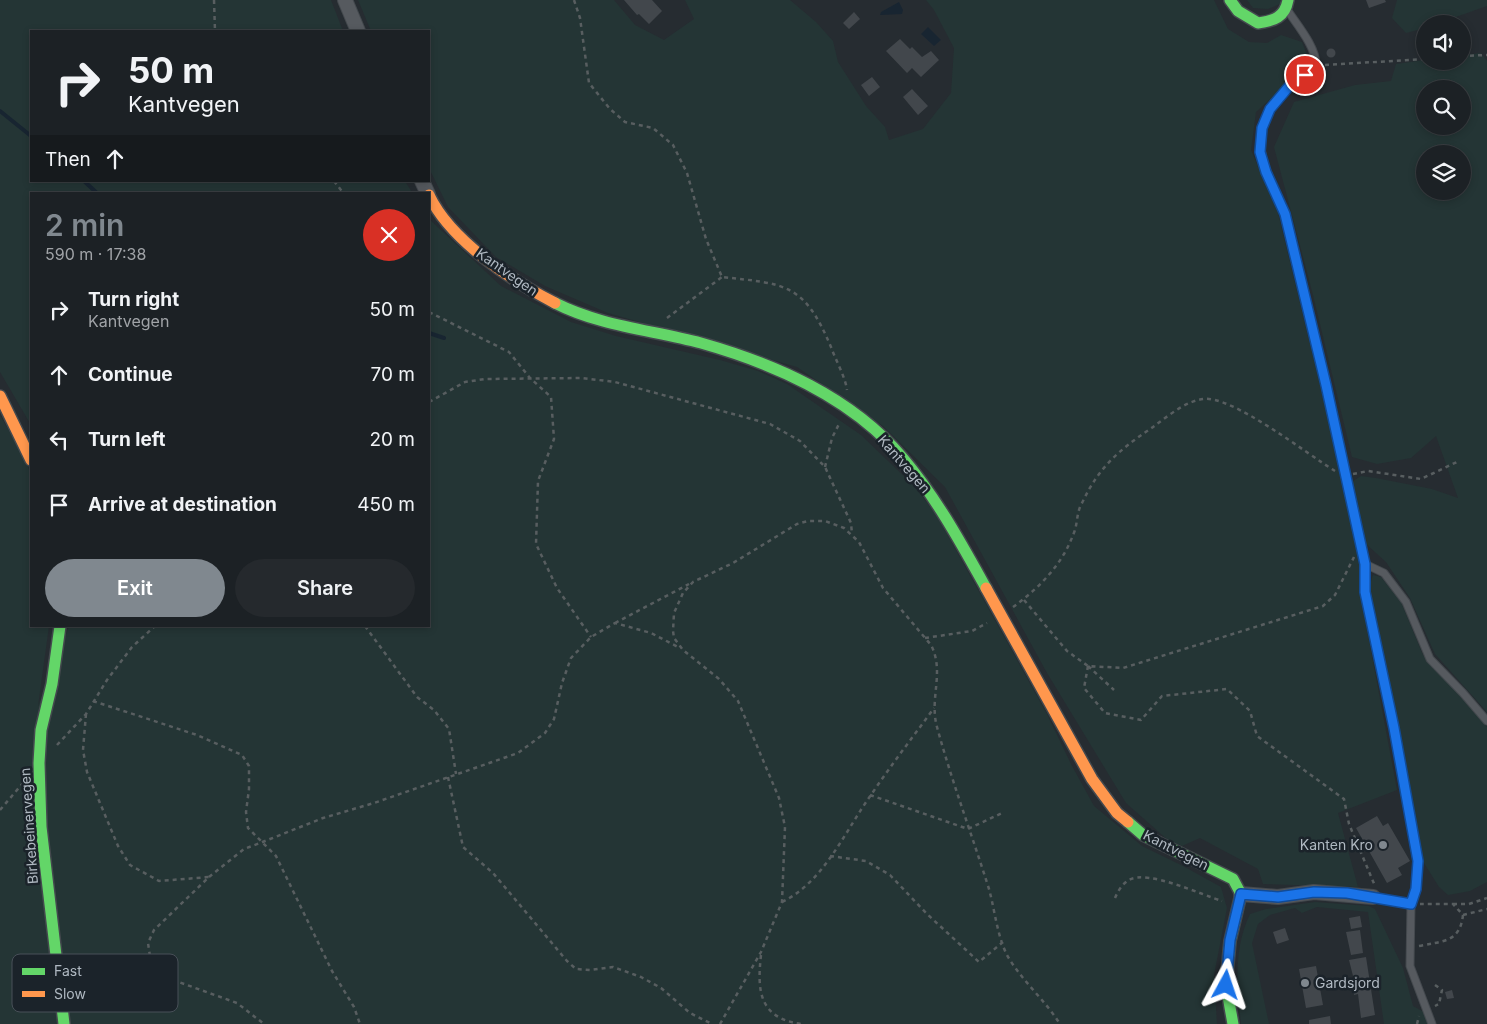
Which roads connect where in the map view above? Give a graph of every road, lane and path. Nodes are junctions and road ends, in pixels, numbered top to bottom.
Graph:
1 (214, 0) edge
2 (346, 0) edge
3 (574, 0) edge
4 (1230, 0) edge
5 (1287, 5) edge
6 (215, 30) edge
7 (358, 30) edge
8 (1487, 55) edge
9 (1471, 56) edge
10 (1416, 59) edge
11 (1316, 65) junction
12 (335, 182) edge
13 (342, 192) edge
14 (430, 199) edge
15 (722, 277) junction
16 (430, 312) edge
17 (646, 332) junction
18 (530, 378) junction
19 (0, 396) edge
20 (430, 401) edge
21 (847, 409) junction
22 (30, 458) edge
23 (1459, 461) dead end
24 (825, 467) junction
25 (1346, 481) junction
26 (852, 534) junction
27 (1360, 544) junction
28 (1365, 564) junction
29 (693, 582) junction
30 (1024, 600) junction
31 (1001, 616) junction
32 (615, 623) junction
33 (60, 627) edge
34 (154, 627) edge
35 (366, 627) edge
36 (590, 637) junction
37 (924, 638) junction
38 (683, 650) junction
39 (1088, 666) junction
40 (1114, 690) dead end
41 (93, 701) junction
42 (934, 708) junction
43 (86, 714) junction
44 (1487, 721) edge
45 (39, 763) junction
46 (456, 774) junction
47 (448, 777) junction
48 (13, 795) dead end
49 (870, 795) junction
50 (0, 810) edge
51 (1002, 813) dead end
52 (968, 829) junction
53 (260, 843) junction
54 (830, 856) junction
55 (209, 877) junction
56 (1241, 894) junction
57 (1376, 897) junction
58 (1115, 898) dead end
59 (1487, 898) edge
60 (782, 902) junction
61 (1411, 904) junction
62 (1453, 904) junction
63 (1487, 909) edge
64 (1464, 915) junction
65 (1003, 942) junction
66 (1410, 947) junction
67 (761, 952) junction
68 (55, 954) edge
69 (150, 954) edge
70 (178, 982) edge
71 (1434, 984) dead end
72 (1427, 1010) junction
73 (264, 1024) edge
74 (360, 1024) edge
75 (712, 1024) edge
76 (720, 1024) edge
77 (801, 1024) edge
78 (1060, 1024) edge
79 (1233, 1024) edge
80 (1432, 1024) edge

1 - 6 path
2 - 7 street
3 - 15 path
4 - 5 street
5 - 11 lane
8 - 9 path
10 - 11 path
11 - 25 lane
12 - 13 path
14 - 17 street, Kantvegen
15 - 17 path
15 - 21 path
16 - 18 path
17 - 21 street, Kantvegen
18 - 20 path
18 - 24 path
18 - 36 path
19 - 22 street
21 - 24 path
21 - 31 street, Kantvegen
23 - 25 path
24 - 26 path
25 - 27 lane
25 - 30 path
26 - 29 path
26 - 37 path
27 - 28 lane
27 - 39 path
28 - 44 lane
28 - 61 lane
29 - 32 path
29 - 38 path
30 - 31 path
30 - 39 path
31 - 37 path
31 - 56 street, Kantvegen
32 - 36 path
32 - 38 path
33 - 45 street, Birkebeinervegen
34 - 41 path
35 - 46 path
36 - 46 path
37 - 42 path
38 - 60 path
39 - 40 path
39 - 57 path
41 - 43 path
41 - 53 path
42 - 49 path
42 - 52 path
43 - 45 path
43 - 55 path
45 - 68 street, Birkebeinervegen
46 - 47 path
47 - 53 path
47 - 75 path
48 - 50 path
49 - 52 path
49 - 54 path
51 - 52 path
52 - 65 path
53 - 55 path
53 - 74 path
54 - 60 path
54 - 65 path
55 - 69 path
56 - 57 street
56 - 58 path
56 - 79 street
57 - 61 lane
59 - 62 path
60 - 67 path
61 - 62 path
61 - 66 lane
62 - 64 path
63 - 64 path
64 - 66 path
65 - 78 path
66 - 72 lane
67 - 76 path
67 - 77 path
70 - 73 path
71 - 72 path
72 - 80 lane

